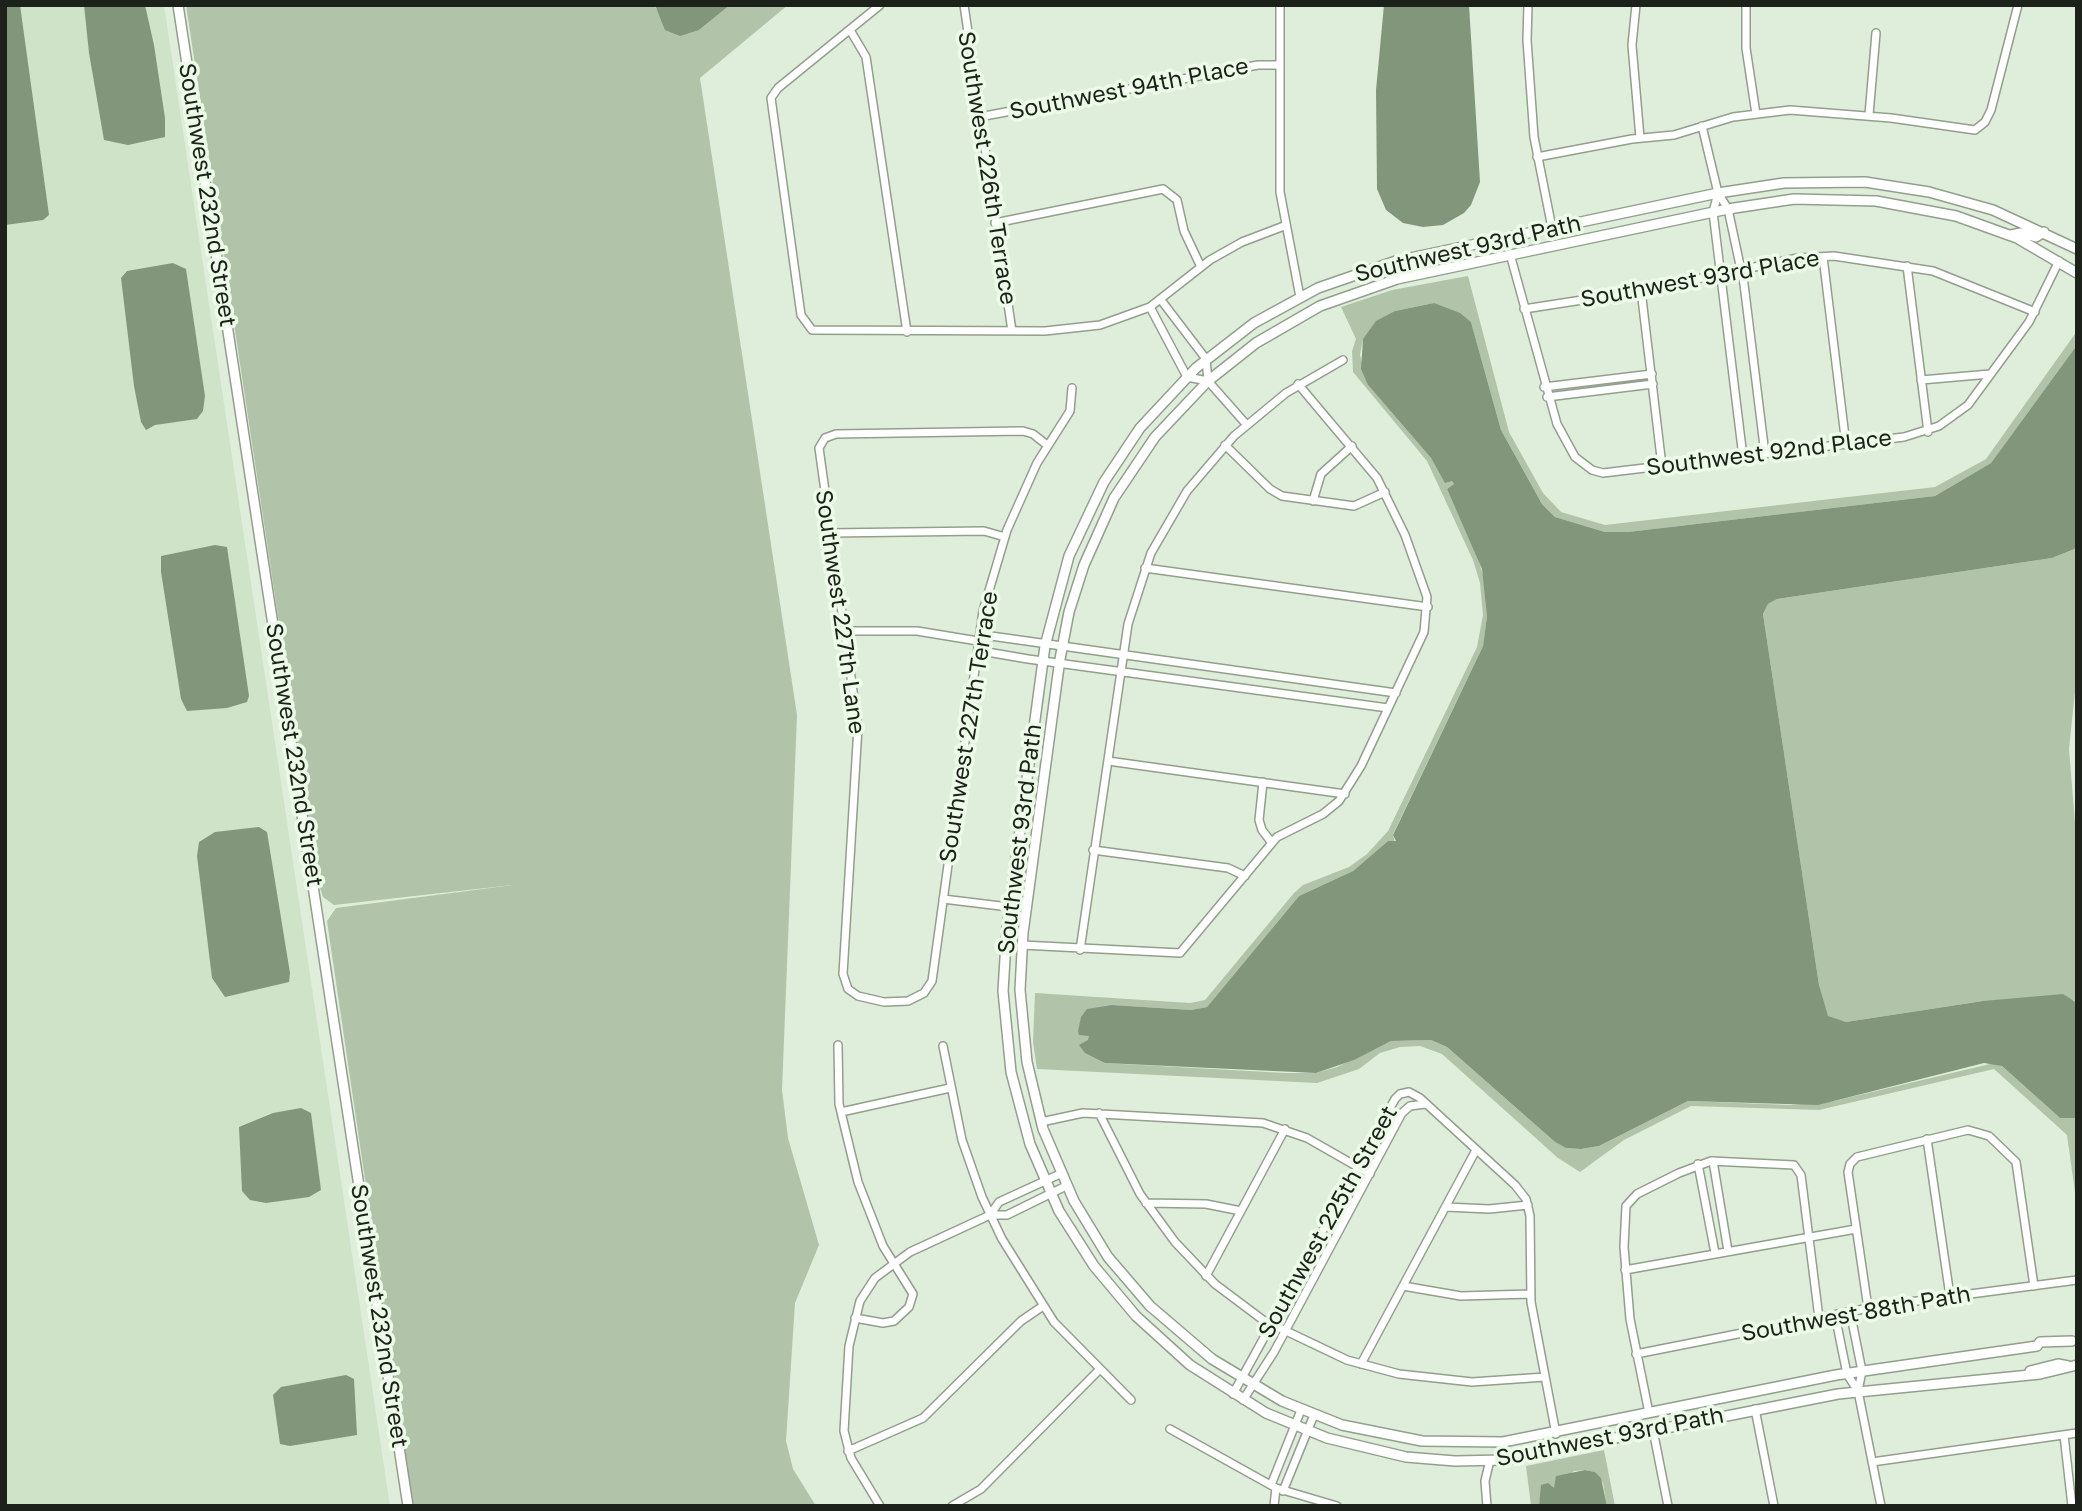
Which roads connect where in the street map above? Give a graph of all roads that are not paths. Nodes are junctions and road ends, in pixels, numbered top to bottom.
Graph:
1 (178, 5) edge
2 (880, 5) edge
3 (964, 5) edge
4 (1280, 5) edge
5 (1528, 5) edge
6 (1636, 5) edge
7 (1746, 5) edge
8 (2018, 5) edge
9 (850, 30) junction
10 (1876, 33) dead end
11 (1280, 65) junction
12 (1756, 114) junction
13 (1869, 115) junction
14 (979, 117) junction
15 (1702, 126) junction
16 (1640, 138) junction
17 (1537, 157) junction
18 (1718, 193) junction
19 (1728, 209) junction
20 (1713, 212) junction
21 (995, 223) junction
22 (1284, 226) junction
23 (1552, 228) junction
24 (2044, 232) junction
25 (2009, 235) junction
26 (2077, 248) edge
27 (1510, 254) junction
28 (1823, 257) junction
29 (2059, 261) junction
30 (1908, 266) junction
31 (1201, 267) junction
32 (1741, 270) junction
33 (1723, 274) junction
34 (2076, 274) edge
35 (1641, 290) junction
36 (1300, 297) junction
37 (1161, 300) junction
38 (1150, 307) junction
39 (1524, 309) junction
40 (2035, 312) junction
41 (1012, 331) junction
42 (907, 332) junction
43 (1206, 359) junction
44 (1343, 360) dead end
45 (1652, 374) junction
46 (1990, 374) junction
47 (1187, 377) junction
48 (1921, 380) junction
49 (1208, 381) junction
50 (1298, 384) junction
51 (1653, 384) junction
52 (1544, 387) junction
53 (1072, 388) dead end
54 (1547, 397) junction
55 (1246, 424) junction
56 (1928, 432) junction
57 (1047, 445) junction
58 (1225, 445) junction
59 (1846, 445) junction
60 (1352, 446) junction
61 (1765, 454) junction
62 (1743, 457) junction
63 (1662, 466) junction
64 (1385, 492) junction
65 (1313, 501) junction
66 (829, 533) junction
67 (1004, 537) junction
68 (1145, 568) junction
69 (1428, 607) junction
70 (844, 631) junction
71 (978, 641) junction
72 (1045, 646) junction
73 (1062, 647) junction
74 (1124, 657) junction
75 (1043, 661) junction
76 (1060, 663) junction
77 (1122, 672) junction
78 (1396, 693) junction
79 (1388, 708) junction
80 (1108, 761) junction
81 (1263, 782) junction
82 (1345, 794) junction
83 (1272, 843) junction
84 (1093, 850) junction
85 (1245, 876) junction
86 (943, 899) junction
87 (1009, 907) junction
88 (1022, 945) junction
89 (1080, 950) junction
90 (921, 995) joint
91 (838, 1045) dead end
92 (943, 1046) dead end
93 (950, 1088) junction
94 (1425, 1104) junction
95 (841, 1112) junction
96 (1098, 1113) junction
97 (1041, 1122) junction
98 (1285, 1129) junction
99 (1927, 1139) junction
100 (1476, 1150) junction
101 (1713, 1161) junction
102 (1698, 1164) junction
103 (1359, 1167) junction
104 (1060, 1174) junction
105 (1370, 1174) junction
106 (1044, 1181) junction
107 (1066, 1186) junction
108 (1051, 1194) junction
109 (1146, 1203) junction
110 (1528, 1205) junction
111 (1446, 1207) junction
112 (1241, 1211) junction
113 (990, 1215) junction
114 (1856, 1229) junction
115 (1808, 1237) junction
116 (1728, 1251) junction
117 (1715, 1254) junction
118 (893, 1263) junction
119 (1625, 1270) junction
120 (1206, 1276) junction
121 (2077, 1280) edge
122 (1403, 1286) junction
123 (2034, 1286) junction
124 (1530, 1294) junction
125 (1951, 1296) junction
126 (1043, 1306) junction
127 (1868, 1308) junction
128 (1850, 1311) junction
129 (1835, 1315) junction
130 (855, 1318) junction
131 (1819, 1318) junction
132 (1272, 1325) junction
133 (1286, 1332) junction
134 (2075, 1340) edge
135 (1636, 1353) junction
136 (1361, 1364) junction
137 (2074, 1366) edge
138 (1100, 1369) junction
139 (1863, 1371) junction
140 (1847, 1374) junction
141 (1545, 1377) junction
142 (1241, 1379) junction
143 (1253, 1386) junction
144 (1858, 1391) junction
145 (1233, 1394) junction
146 (1131, 1400) dead end
147 (1243, 1400) junction
148 (1755, 1409) junction
149 (1301, 1410) junction
150 (1649, 1413) junction
151 (1314, 1415) junction
152 (1295, 1426) junction
153 (1170, 1429) dead end
154 (1653, 1430) junction
155 (1307, 1431) junction
156 (2077, 1433) edge
157 (1556, 1434) junction
158 (2064, 1436) junction
159 (848, 1451) junction
160 (2077, 1451) edge
161 (2066, 1452) junction
162 (1490, 1460) junction
163 (1872, 1462) junction
164 (1277, 1488) junction
165 (408, 1506) edge
166 (880, 1506) edge
167 (952, 1506) edge
168 (1274, 1506) edge
169 (1337, 1506) edge
170 (1487, 1506) edge
171 (1668, 1506) edge
172 (1774, 1506) edge
173 (1881, 1506) edge
174 (2072, 1506) edge

1 - 165 street, Southwest 232nd Street
2 - 9 street
3 - 14 street, Southwest 226th Terrace
4 - 11 street
5 - 17 street
6 - 16 street
7 - 12 street
8 - 13 street
9 - 42 street
9 - 42 street
10 - 13 street
11 - 14 street, Southwest 94th Place
11 - 22 street
12 - 13 street
12 - 15 street
14 - 21 street, Southwest 226th Terrace
15 - 16 street
15 - 18 street
16 - 17 street
17 - 23 street
18 - 19 street
18 - 20 street
18 - 23 street, Southwest 93rd Path
18 - 24 street, Southwest 93rd Path
19 - 20 street, Southwest 93rd Path
19 - 25 street, Southwest 93rd Path
19 - 32 street
20 - 27 street, Southwest 93rd Path
20 - 33 street
21 - 31 street
21 - 41 street, Southwest 226th Terrace
22 - 31 street
22 - 36 street
23 - 36 street, Southwest 93rd Path
24 - 25 street
24 - 26 street, Southwest 93rd Path
25 - 29 street, Southwest 93rd Path
27 - 39 street
27 - 49 street, Southwest 93rd Path
28 - 30 street, Southwest 93rd Place
28 - 32 street, Southwest 93rd Place
28 - 59 street
29 - 34 street, Southwest 93rd Path
29 - 40 street, Southwest 92nd Place
30 - 40 street, Southwest 93rd Place
30 - 48 street
31 - 37 street
32 - 33 street, Southwest 93rd Place
32 - 61 street
33 - 35 street, Southwest 93rd Place
33 - 62 street
35 - 39 street, Southwest 93rd Place
35 - 45 street
36 - 43 street, Southwest 93rd Path
37 - 38 street
37 - 43 street
38 - 41 street
38 - 47 street
39 - 52 street
40 - 46 street, Southwest 92nd Place
41 - 42 street
43 - 47 street, Southwest 93rd Path
43 - 49 street
44 - 50 street
45 - 51 street
45 - 52 street
46 - 48 street
46 - 56 street, Southwest 92nd Place
47 - 49 street
47 - 72 street, Southwest 93rd Path
48 - 56 street
49 - 55 street
49 - 73 street, Southwest 93rd Path
50 - 55 street
50 - 60 street
51 - 54 street
51 - 63 street
52 - 54 street
53 - 57 street, Southwest 227th Terrace
54 - 63 street, Southwest 92nd Place
55 - 58 street
56 - 59 street, Southwest 92nd Place
57 - 66 street, Southwest 227th Lane
57 - 67 street, Southwest 227th Terrace
58 - 65 street
58 - 68 street
59 - 61 street, Southwest 92nd Place
60 - 64 street
60 - 65 street
61 - 62 street, Southwest 92nd Place
62 - 63 street, Southwest 92nd Place
64 - 65 street
64 - 69 street
66 - 67 street
66 - 70 street, Southwest 227th Lane
67 - 71 street, Southwest 227th Terrace
68 - 69 street
68 - 74 street
69 - 78 street
70 - 71 street
70 - 90 street, Southwest 227th Lane
71 - 72 street
71 - 75 street
71 - 86 street, Southwest 227th Terrace
72 - 73 street
72 - 75 street, Southwest 93rd Path
73 - 74 street
73 - 76 street, Southwest 93rd Path
74 - 77 street
74 - 78 street
75 - 76 street
75 - 87 street, Southwest 93rd Path
76 - 77 street
76 - 88 street, Southwest 93rd Path
77 - 79 street
77 - 80 street
78 - 79 street
79 - 82 street
80 - 81 street
80 - 84 street
81 - 82 street
81 - 83 street
82 - 83 street
83 - 85 street
84 - 85 street
84 - 89 street
85 - 89 street
86 - 87 street
86 - 90 street, Southwest 227th Terrace
87 - 106 street, Southwest 93rd Path
88 - 89 street
88 - 97 street, Southwest 93rd Path
91 - 95 street
92 - 93 street
93 - 95 street
93 - 113 street
94 - 100 street
94 - 103 street, Southwest 225th Street
94 - 105 street, Southwest 225th Street
95 - 118 street
96 - 97 street
96 - 98 street
96 - 109 street
97 - 104 street, Southwest 93rd Path
98 - 103 street
98 - 112 street
99 - 114 street
99 - 123 street
99 - 125 street
100 - 110 street
100 - 111 street
101 - 102 street
101 - 115 street
101 - 116 street
102 - 117 street
102 - 119 street
103 - 105 street
103 - 132 street, Southwest 225th Street
104 - 106 street
104 - 107 street, Southwest 93rd Path
105 - 133 street, Southwest 225th Street
106 - 108 street, Southwest 93rd Path
106 - 113 street
107 - 108 street
107 - 142 street, Southwest 93rd Path
108 - 113 street
108 - 145 street, Southwest 93rd Path
109 - 112 street
109 - 120 street
110 - 111 street
110 - 124 street
111 - 122 street
112 - 120 street
113 - 118 street
113 - 126 street
114 - 115 street
114 - 127 street
115 - 116 street
115 - 131 street
116 - 117 street
117 - 119 street
118 - 130 street
118 - 130 street
119 - 135 street
120 - 132 street
121 - 123 street, Southwest 88th Path
122 - 124 street
122 - 136 street
123 - 125 street, Southwest 88th Path
124 - 141 street
125 - 127 street, Southwest 88th Path
126 - 138 street
126 - 159 street
127 - 128 street, Southwest 88th Path
128 - 129 street, Southwest 88th Path
128 - 139 street
129 - 131 street, Southwest 88th Path
129 - 140 street
130 - 159 street
131 - 135 street, Southwest 88th Path
132 - 133 street
132 - 142 street, Southwest 225th Street
133 - 136 street
133 - 143 street, Southwest 225th Street
134 - 139 street, Southwest 93rd Path
135 - 150 street
136 - 141 street
137 - 144 street, Southwest 93rd Path
138 - 146 street
138 - 167 street
139 - 140 street, Southwest 93rd Path
139 - 144 street
140 - 144 street
140 - 150 street, Southwest 93rd Path
141 - 157 street
142 - 143 street, Southwest 93rd Path
142 - 145 street, Southwest 225th Street
143 - 147 street, Southwest 225th Street
143 - 149 street, Southwest 93rd Path
144 - 148 street, Southwest 93rd Path
144 - 163 street
145 - 147 street, Southwest 93rd Path
147 - 152 street, Southwest 93rd Path
148 - 154 street, Southwest 93rd Path
148 - 172 street
149 - 151 street, Southwest 93rd Path
149 - 152 street
150 - 157 street, Southwest 93rd Path
151 - 155 street
151 - 157 street, Southwest 93rd Path
152 - 155 street, Southwest 93rd Path
152 - 164 street
153 - 164 street
154 - 162 street, Southwest 93rd Path
154 - 171 street
155 - 162 street, Southwest 93rd Path
155 - 164 street
156 - 158 street
158 - 161 street
158 - 163 street
159 - 166 street
160 - 161 street
161 - 174 street
162 - 170 street
163 - 173 street
164 - 168 street
164 - 169 street

